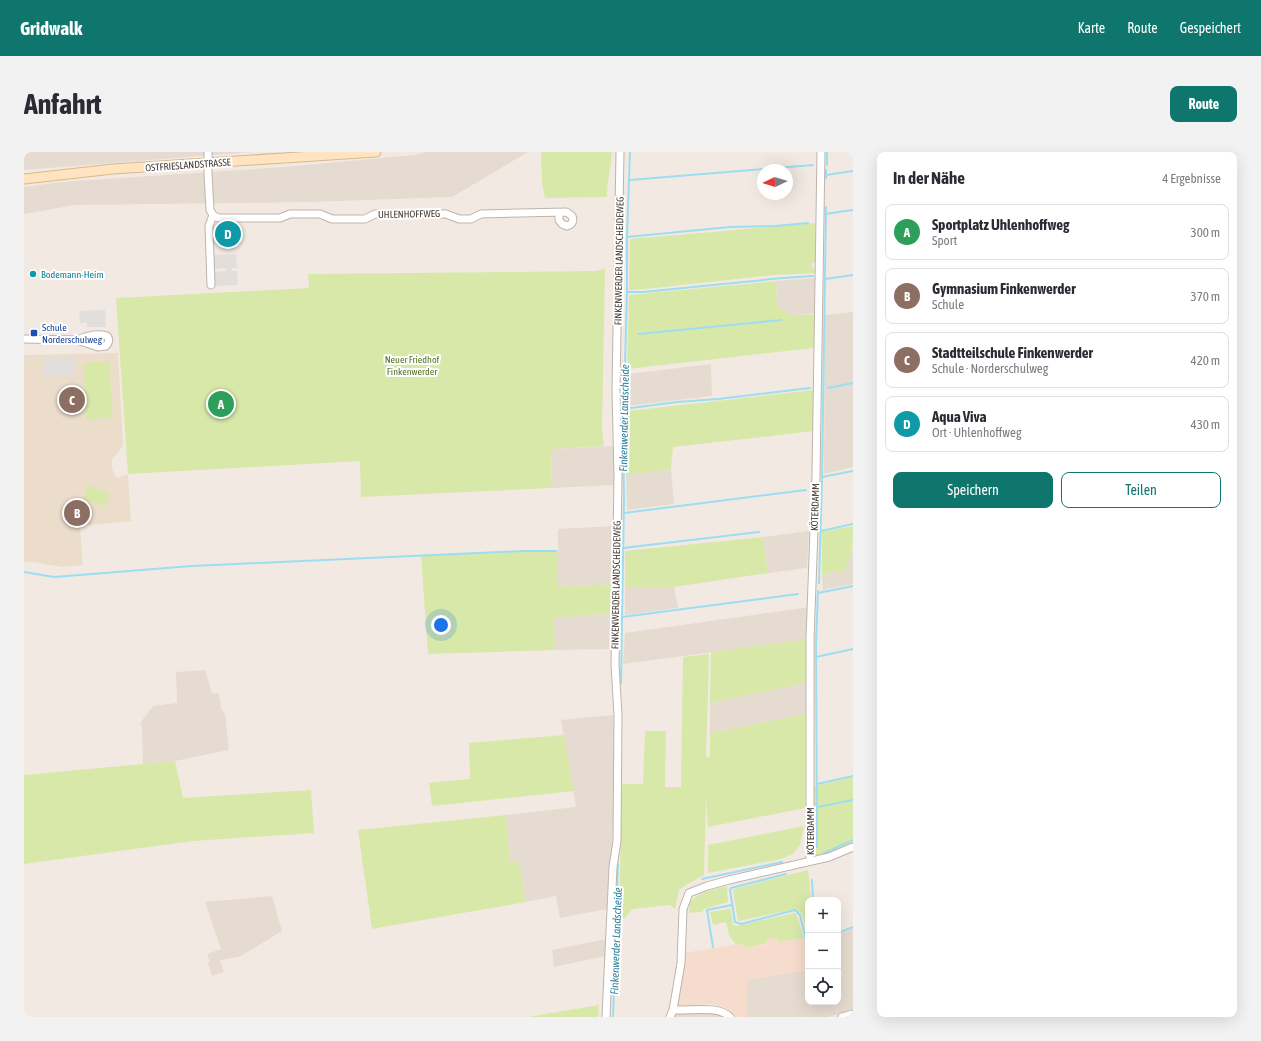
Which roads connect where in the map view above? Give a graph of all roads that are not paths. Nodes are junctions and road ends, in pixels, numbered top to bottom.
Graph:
1 (208, 152) edge
2 (376, 152) edge
3 (620, 152) edge
4 (821, 152) edge
5 (342, 153) edge
6 (209, 163) junction
7 (24, 179) edge
8 (559, 213) dead end
9 (213, 215) junction
10 (211, 285) dead end
11 (24, 340) edge
12 (77, 340) dead end
13 (853, 847) edge
14 (810, 861) junction
15 (673, 1010) junction
16 (853, 1014) edge
17 (606, 1017) edge
18 (670, 1017) edge
19 (730, 1017) edge
20 (842, 1017) edge

1 - 6 street
2 - 5 street, OSTFRIESLANDSTRASSE
3 - 17 street, FINKENWERDER LANDSCHEIDEWEG
4 - 14 street, KÖTERDAMM
5 - 6 street, OSTFRIESLANDSTRASSE
6 - 7 street, OSTFRIESLANDSTRASSE
6 - 9 street
8 - 9 street, UHLENHOFFWEG
9 - 10 street
11 - 12 street
13 - 14 street
14 - 15 street
15 - 18 street
15 - 19 street
16 - 20 street

